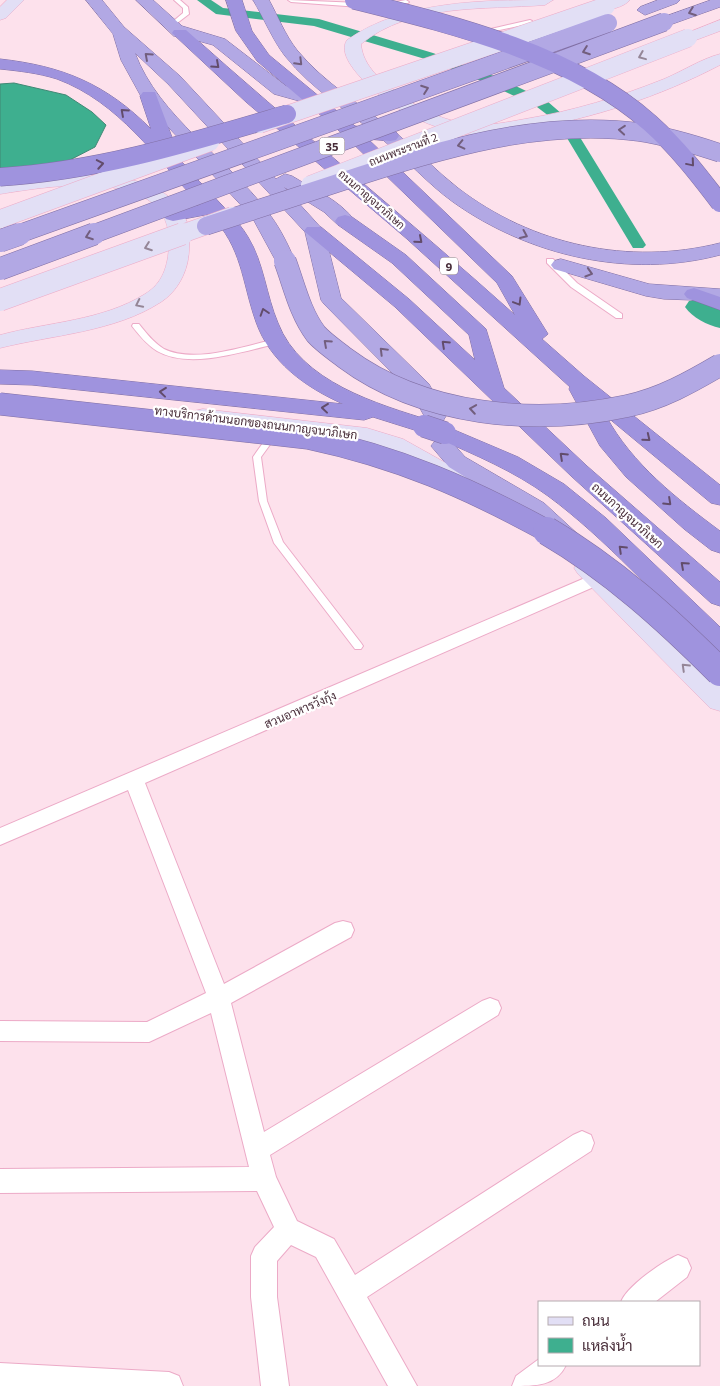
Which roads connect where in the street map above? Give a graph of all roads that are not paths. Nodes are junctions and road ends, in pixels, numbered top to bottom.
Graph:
1 (16, 0) edge
2 (94, 0) edge
3 (144, 0) edge
4 (178, 0) edge
5 (291, 0) edge
6 (354, 0) edge
7 (390, 0) edge
8 (545, 0) edge
9 (622, 0) edge
10 (672, 0) edge
11 (234, 1) edge
12 (720, 2) edge
13 (412, 6) junction
14 (267, 10) edge
15 (0, 15) edge
16 (530, 22) dead end
17 (720, 25) edge
18 (177, 29) junction
19 (118, 30) junction
20 (720, 59) edge
21 (0, 64) edge
22 (149, 96) junction
23 (310, 99) junction
24 (287, 114) junction
25 (350, 131) junction
26 (390, 136) junction
27 (240, 152) junction
28 (720, 153) edge
29 (171, 159) junction
30 (0, 177) edge
31 (0, 188) edge
32 (459, 198) junction
33 (720, 203) edge
34 (174, 214) junction
35 (209, 217) junction
36 (0, 219) edge
37 (314, 231) junction
38 (0, 241) edge
39 (720, 249) edge
40 (550, 261) junction
41 (0, 269) edge
42 (719, 298) edge
43 (0, 300) edge
44 (619, 316) dead end
45 (136, 326) dead end
46 (276, 341) junction
47 (0, 342) edge
48 (553, 358) junction
49 (720, 365) edge
50 (0, 377) edge
51 (576, 381) junction
52 (494, 391) junction
53 (0, 394) edge
54 (0, 404) edge
55 (280, 424) junction
56 (431, 428) junction
57 (720, 497) edge
58 (720, 544) edge
59 (596, 575) junction
60 (720, 598) edge
61 (720, 643) edge
62 (358, 646) dead end
63 (720, 672) edge
64 (720, 701) edge
65 (134, 780) junction
66 (0, 837) edge
67 (344, 930) dead end
68 (219, 998) junction
69 (490, 1008) dead end
70 (0, 1031) edge
71 (582, 1143) dead end
72 (257, 1150) junction
73 (264, 1179) junction
74 (0, 1181) edge
75 (288, 1230) junction
76 (678, 1268) dead end
77 (350, 1293) junction
78 (635, 1301) edge
79 (552, 1366) edge
80 (0, 1376) edge
81 (169, 1386) edge
82 (275, 1386) edge
83 (403, 1386) edge
84 (526, 1386) edge

1 - 15 main road
2 - 19 highway, ถนนกาญจนาภิเษก
3 - 18 highway, ถนนกาญจนาภิเษก / 9
4 - 18 lane
5 - 13 lane
6 -> 33 highway, bridge
7 - 13 main road
8 - 13 main road
9 - 24 main road, bridge
38 -> 10 highway, 35, bridge
11 - 23 highway
12 -> 41 highway, 35, bridge
13 - 16 lane
13 - 20 main road
14 -> 26 highway
17 -> 35 main road, ถนนพระรามที่ 2 / 35, bridge
18 - 23 highway
18 -> 48 highway, ถนนกาญจนาภิเษก / 9
19 - 22 highway
27 -> 19 highway, ถนนกาญจนาภิเษก
29 -> 21 highway
22 - 29 highway
49 -> 22 highway, bridge
23 - 25 highway
30 -> 24 highway, bridge
24 - 36 main road, bridge
25 - 26 highway
25 -> 48 highway
26 - 32 highway
27 - 37 highway, ถนนกาญจนาภิเษก
27 - 52 highway, ถนนกาญจนาภิเษก
28 -> 35 highway, bridge
29 - 35 highway
31 - 34 main road
32 -> 39 highway
32 - 40 highway
34 - 35 highway
34 -> 47 main road
35 -> 43 main road, ถนนพระรามที่ 2 / 35, bridge
46 -> 35 highway
52 -> 37 highway, ถนนกาญจนาภิเษก
56 -> 37 highway
40 -> 42 highway
40 - 44 lane
45 - 46 lane
46 - 56 highway
48 - 51 highway, ถนนกาญจนาภิเษก / 9
56 -> 50 highway
51 -> 57 highway, ถนนกาญจนาภิเษก / 9
51 -> 58 highway, ถนนกาญจนาภิเษก / 9
60 -> 52 highway, ถนนกาญจนาภิเษก
53 - 55 main road, ทางบริการด้านนอกของถนนกาญจนาภิเษก
54 - 63 highway, bridge
55 - 59 main road, ทางบริการด้านนอกของถนนกาญจนาภิเษก
55 - 62 lane
56 - 59 highway
61 -> 56 highway
64 -> 59 main road, ทางบริการด้านนอกของถนนกาญจนาภิเษก
59 - 65 street, สวนอาหารวังกุ้ง
65 - 66 street, สวนอาหารวังกุ้ง
65 - 68 street
67 - 68 street
68 - 70 street
68 - 72 street
69 - 72 street
71 - 77 street
72 - 73 street
73 - 74 street
73 - 75 street
75 - 77 street
75 - 82 street
76 - 78 street
77 - 83 street
79 - 84 street
80 - 81 street

